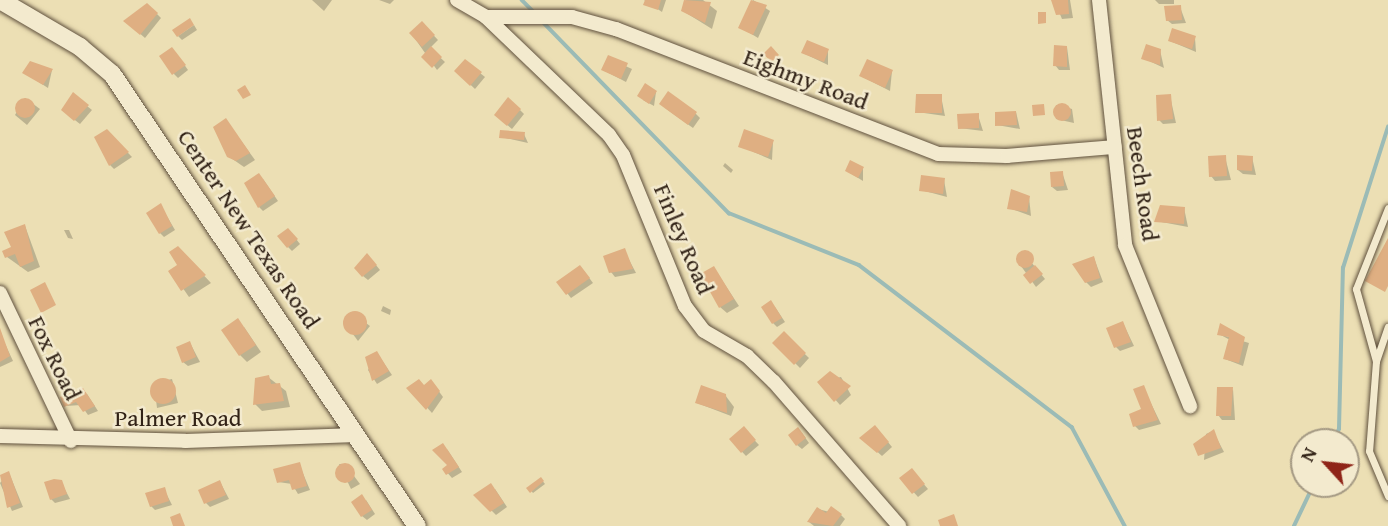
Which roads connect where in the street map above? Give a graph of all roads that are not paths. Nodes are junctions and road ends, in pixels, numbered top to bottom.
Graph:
1 (0, 0) edge
2 (457, 0) edge
3 (1100, 0) edge
4 (486, 17) junction
5 (1115, 147) junction
6 (1388, 208) edge
7 (0, 293) edge
8 (1388, 327) edge
9 (1376, 361) junction
10 (1190, 406) dead end
11 (357, 435) junction
12 (0, 436) edge
13 (71, 441) junction
14 (1388, 496) edge
15 (417, 526) edge
16 (899, 526) edge

1 - 11 street, Center New Texas Road
2 - 4 street, Finley Road
3 - 5 street, Beech Road
4 - 5 street, Eighmy Road
4 - 16 street, Finley Road
5 - 10 street, Beech Road
6 - 9 lane
7 - 13 street, Fox Road
8 - 9 lane
9 - 14 lane
11 - 13 street, Palmer Road
11 - 15 street, Center New Texas Road
12 - 13 street, Palmer Road

